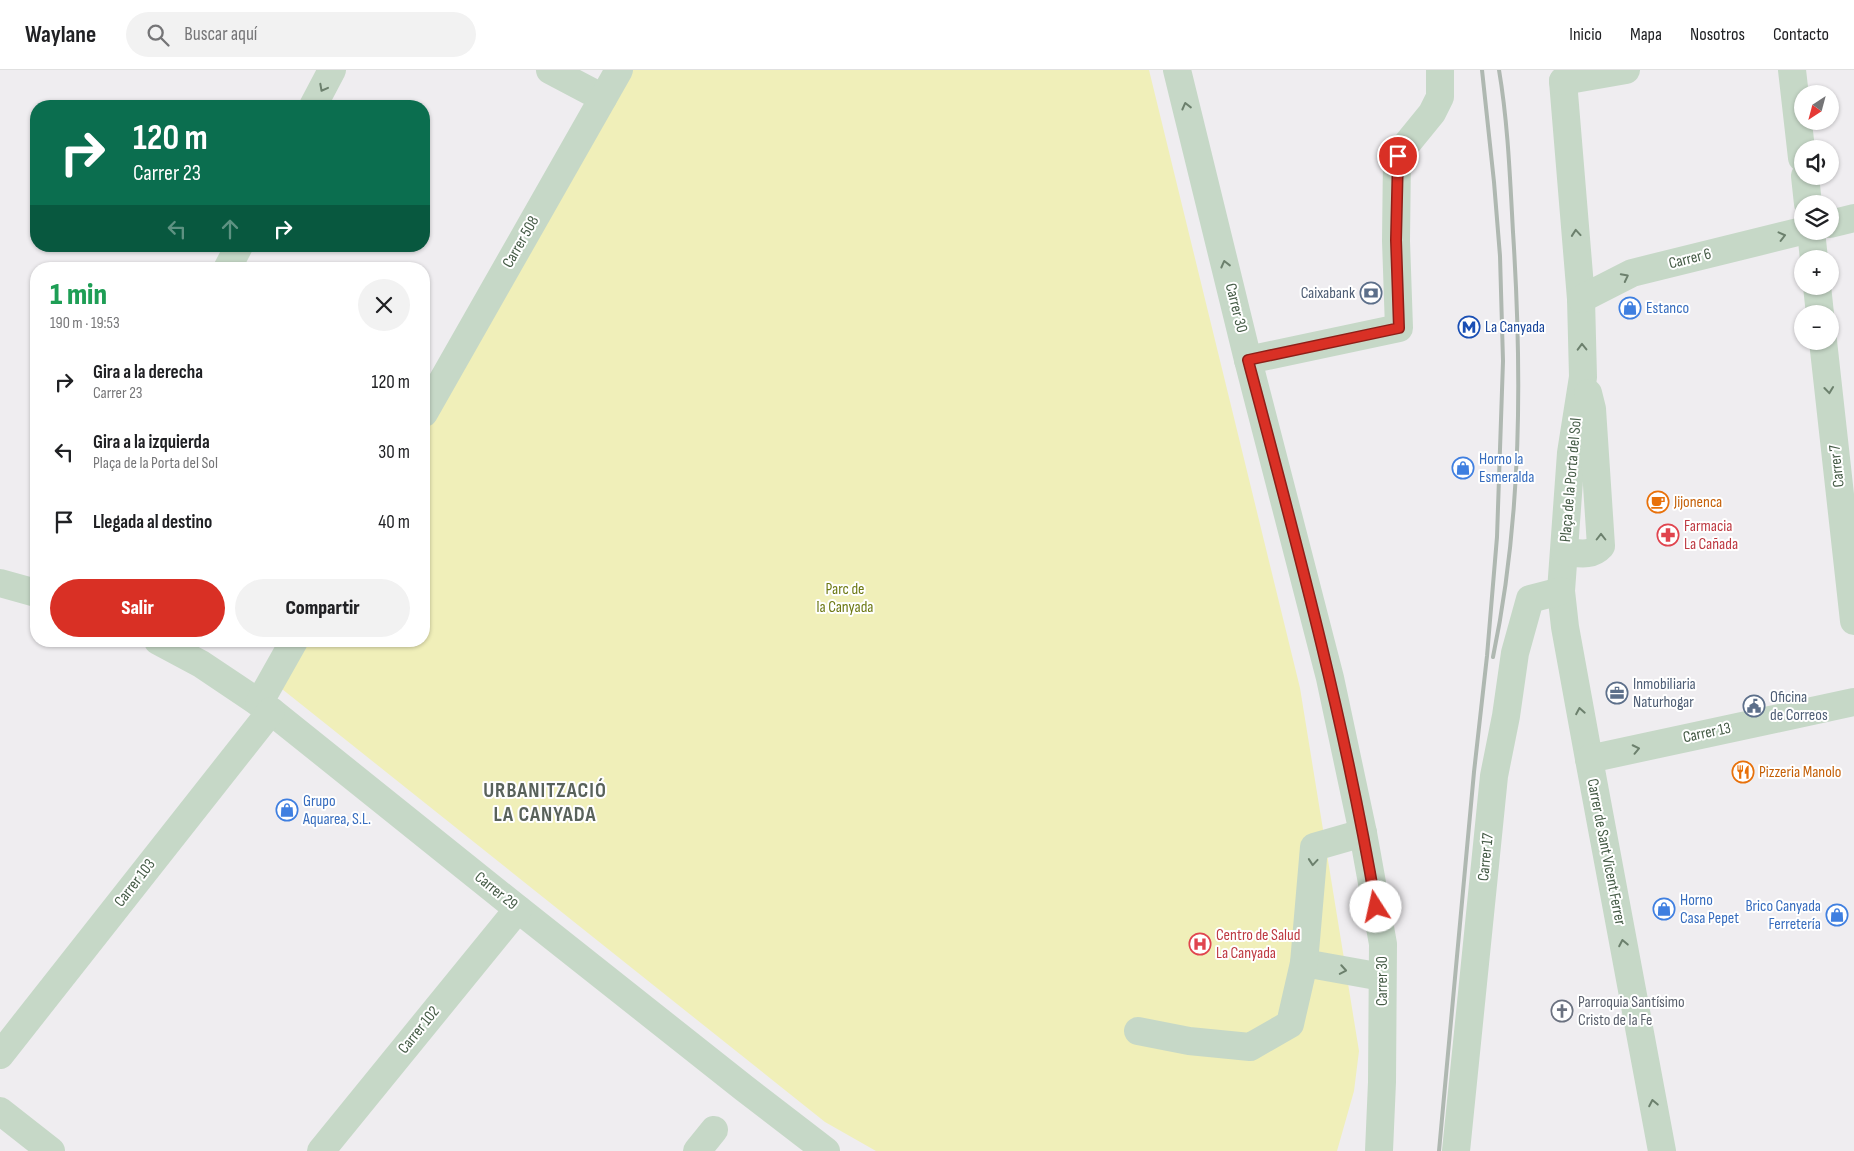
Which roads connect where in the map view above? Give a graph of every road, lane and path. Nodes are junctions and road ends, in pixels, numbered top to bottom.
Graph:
1 (332, 70) edge
2 (550, 70) edge
3 (619, 70) edge
4 (1177, 70) edge
5 (1440, 70) edge
6 (1626, 70) edge
7 (1792, 70) edge
8 (1555, 76) edge
9 (603, 98) junction
10 (316, 100) edge
11 (1800, 140) edge
12 (1854, 218) edge
13 (1839, 222) edge
14 (1794, 233) edge
15 (1581, 299) junction
16 (1824, 350) edge
17 (1248, 360) junction
18 (1582, 377) junction
19 (430, 403) edge
20 (1564, 552) junction
21 (30, 575) edge
22 (16, 588) edge
23 (1561, 590) junction
24 (1854, 621) edge
25 (169, 647) edge
26 (291, 647) edge
27 (1854, 702) edge
28 (265, 707) junction
29 (1589, 759) junction
30 (1363, 833) junction
31 (518, 909) junction
32 (1304, 963) junction
33 (1382, 977) junction
34 (1138, 1031) dead end
35 (0, 1055) edge
36 (0, 1111) edge
37 (714, 1130) dead end
38 (1376, 1146) edge
39 (51, 1151) edge
40 (321, 1151) edge
41 (697, 1151) edge
42 (826, 1151) edge
43 (1456, 1151) edge
44 (1662, 1151) edge

1 -> 10 street
2 - 9 street
3 - 9 street, Carrer 508
17 -> 4 street, Carrer 30
5 - 17 street
6 - 8 street
7 - 11 street
15 -> 8 street, Plaça de la Porta del Sol
9 - 19 street, Carrer 508
12 - 13 street
15 -> 14 street, Carrer 6
18 -> 15 street, Plaça de la Porta del Sol
16 -> 24 street, Carrer 7
17 - 30 street, Carrer 30
18 - 20 street, Plaça de la Porta del Sol
20 -> 18 street, Plaça de la Porta del Sol
20 - 23 street, Carrer de Sant Vicent Ferrer
21 - 22 street
29 -> 23 street, Carrer de Sant Vicent Ferrer
23 - 43 street, Carrer 17
25 - 28 street, Carrer 29
26 - 28 street
29 -> 27 street, Carrer 13
28 - 31 street, Carrer 29
28 - 35 street, Carrer 103
44 -> 29 street, Carrer de Sant Vicent Ferrer
30 -> 32 street
30 - 33 street, Carrer 30
31 - 40 street, Carrer 102
31 - 42 street, Carrer 29
32 -> 33 street
32 - 34 street
33 - 38 street, Carrer 30
36 - 39 street
37 - 41 street

